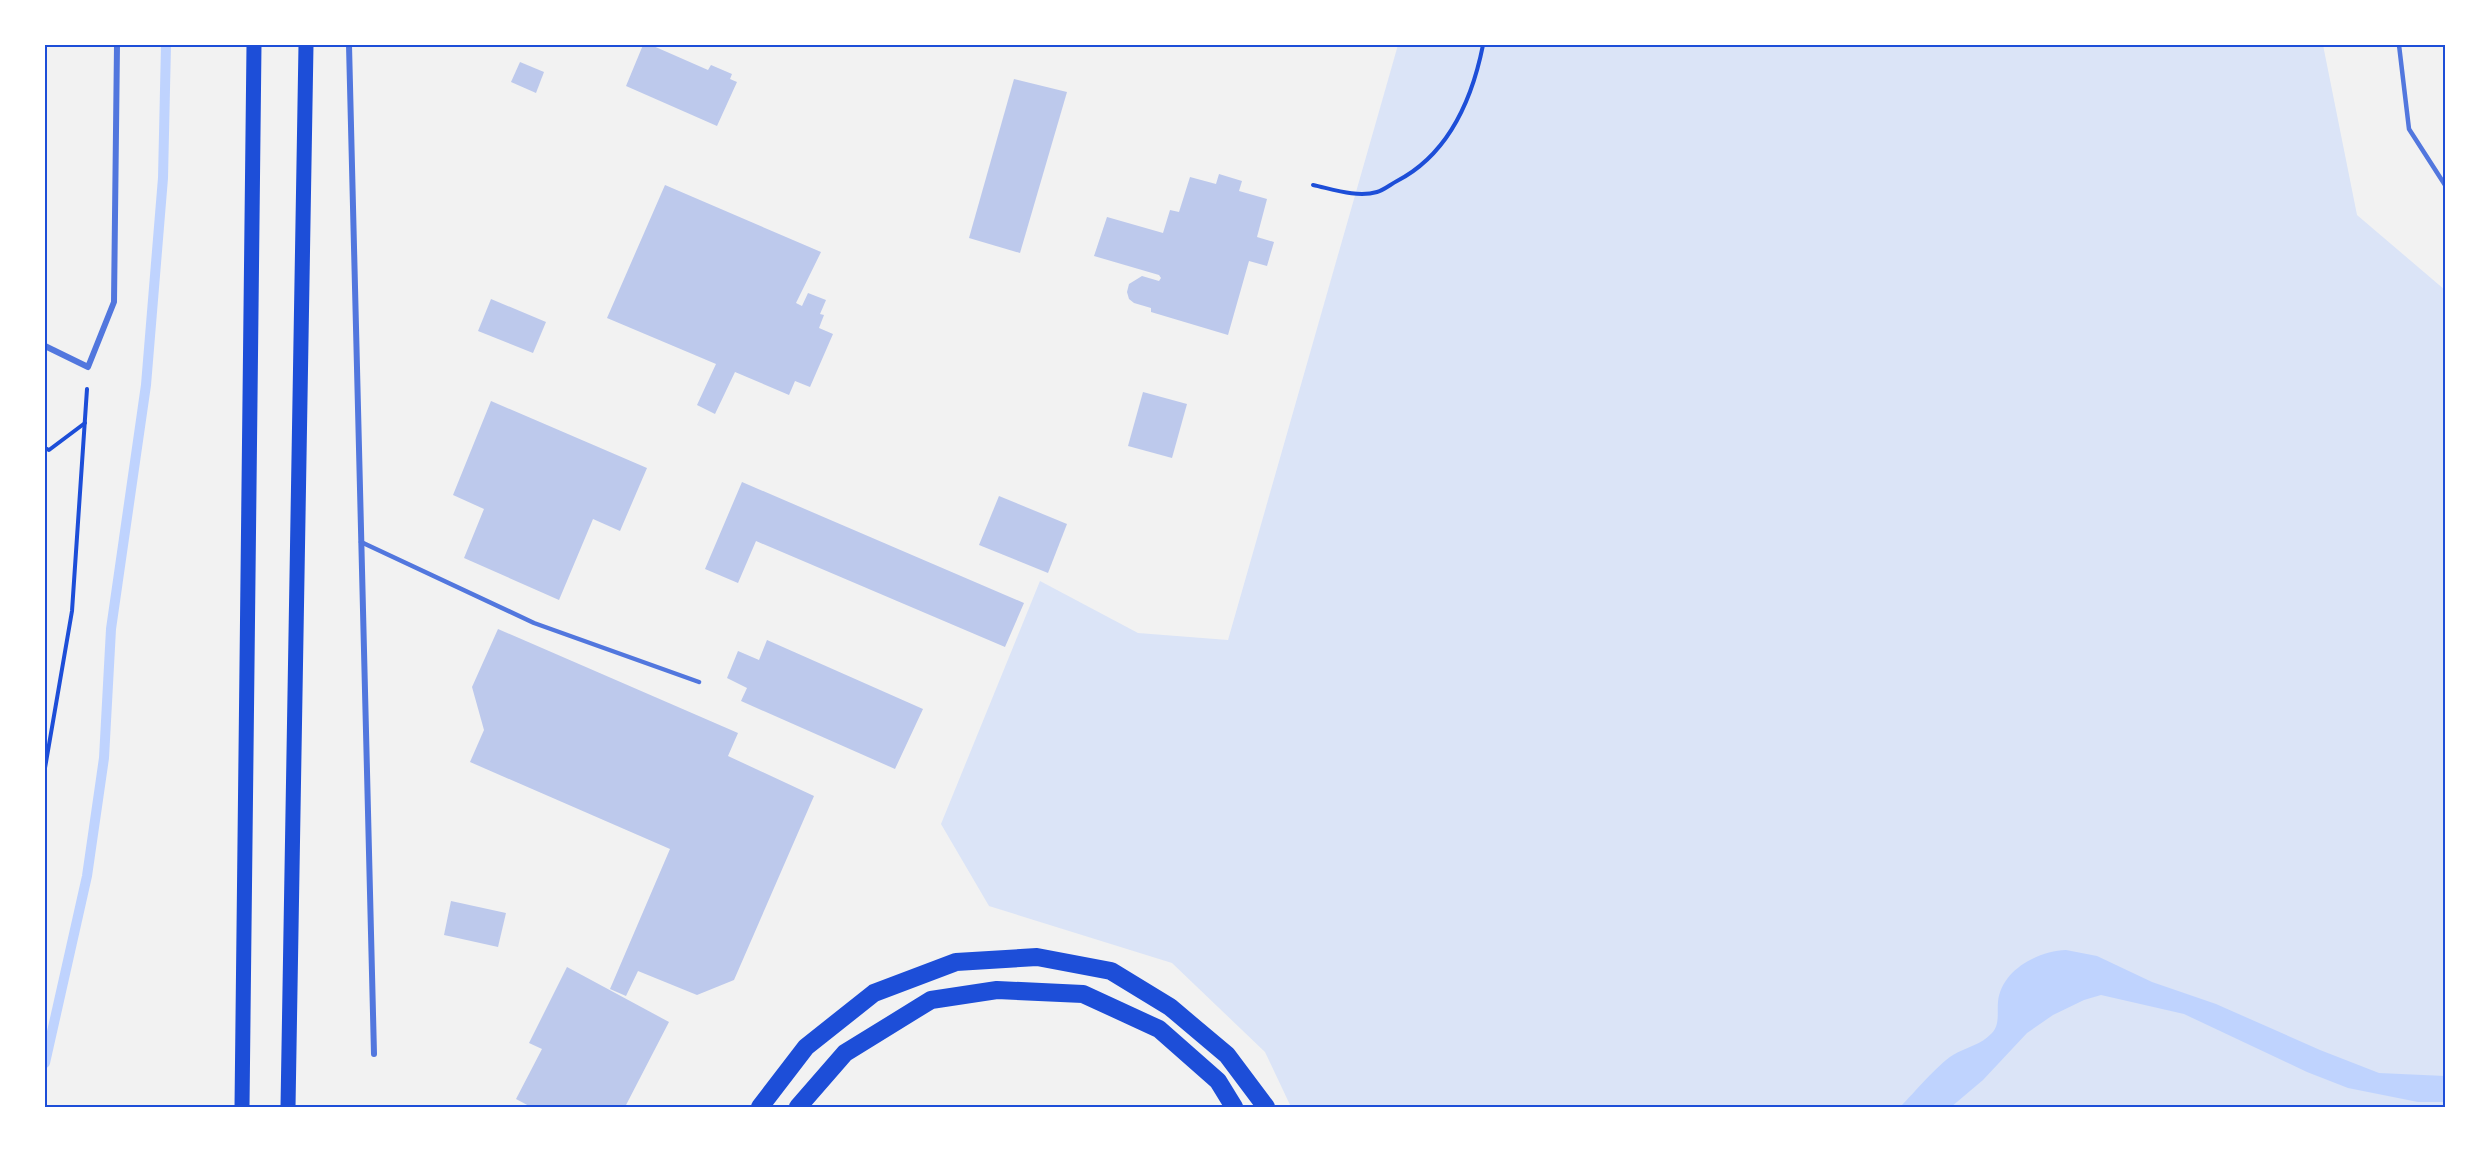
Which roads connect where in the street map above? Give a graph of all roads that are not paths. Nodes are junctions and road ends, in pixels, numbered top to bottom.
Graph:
1 (117, 45) edge
2 (254, 45) edge
3 (306, 45) edge
4 (348, 45) edge
5 (2399, 45) edge
6 (2445, 185) edge
7 (45, 346) edge
8 (361, 542) junction
9 (699, 682) dead end
10 (375, 1054) dead end
11 (242, 1107) edge
12 (288, 1107) edge
13 (760, 1107) edge
14 (798, 1107) edge
15 (1234, 1107) edge
16 (1266, 1107) edge

1 - 7 street
2 - 11 main road
3 - 12 main road
4 - 8 street
5 - 6 lane
8 - 9 lane
8 - 10 street
13 - 16 highway
14 - 15 highway

